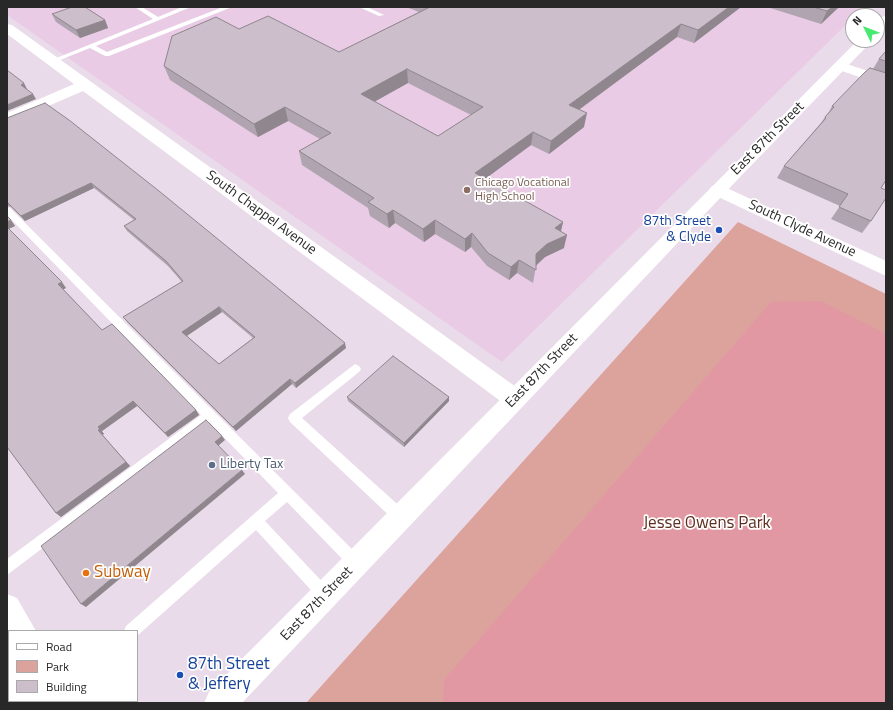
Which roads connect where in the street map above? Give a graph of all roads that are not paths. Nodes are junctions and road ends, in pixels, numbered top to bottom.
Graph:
1 (138, 7) edge
2 (188, 7) edge
3 (229, 7) edge
4 (362, 7) edge
5 (377, 7) edge
6 (370, 10) junction
7 (381, 16) dead end
8 (158, 19) junction
9 (7, 28) edge
10 (91, 46) junction
11 (858, 48) edge
12 (53, 61) junction
13 (841, 66) junction
14 (886, 82) edge
15 (85, 85) junction
16 (7, 119) edge
17 (718, 190) junction
18 (7, 210) edge
19 (886, 269) edge
20 (355, 369) dead end
21 (515, 399) junction
22 (210, 415) junction
23 (288, 493) junction
24 (401, 517) junction
25 (256, 521) junction
26 (356, 563) junction
27 (7, 568) edge
28 (325, 595) junction
29 (7, 608) edge
30 (20, 630) edge
31 (132, 630) edge
32 (220, 703) edge

1 - 8 lane
2 - 8 lane
3 - 10 lane
4 - 6 lane
5 - 6 lane
6 - 7 lane
8 - 10 lane
9 - 12 street, South Chappel Avenue
10 - 12 lane
11 - 13 street, East 87th Street
12 - 15 street, South Chappel Avenue
13 - 14 street
13 - 17 street, East 87th Street
15 - 16 street
15 - 21 street, South Chappel Avenue
17 - 19 street, South Clyde Avenue
17 - 21 street, East 87th Street
18 - 22 lane
20 - 24 lane
21 - 24 street, East 87th Street
22 - 23 lane
22 - 27 lane
23 - 25 lane
23 - 26 lane
24 - 26 street, East 87th Street
25 - 28 lane
25 - 31 lane
26 - 28 street, East 87th Street
28 - 32 street, East 87th Street
29 - 30 street

